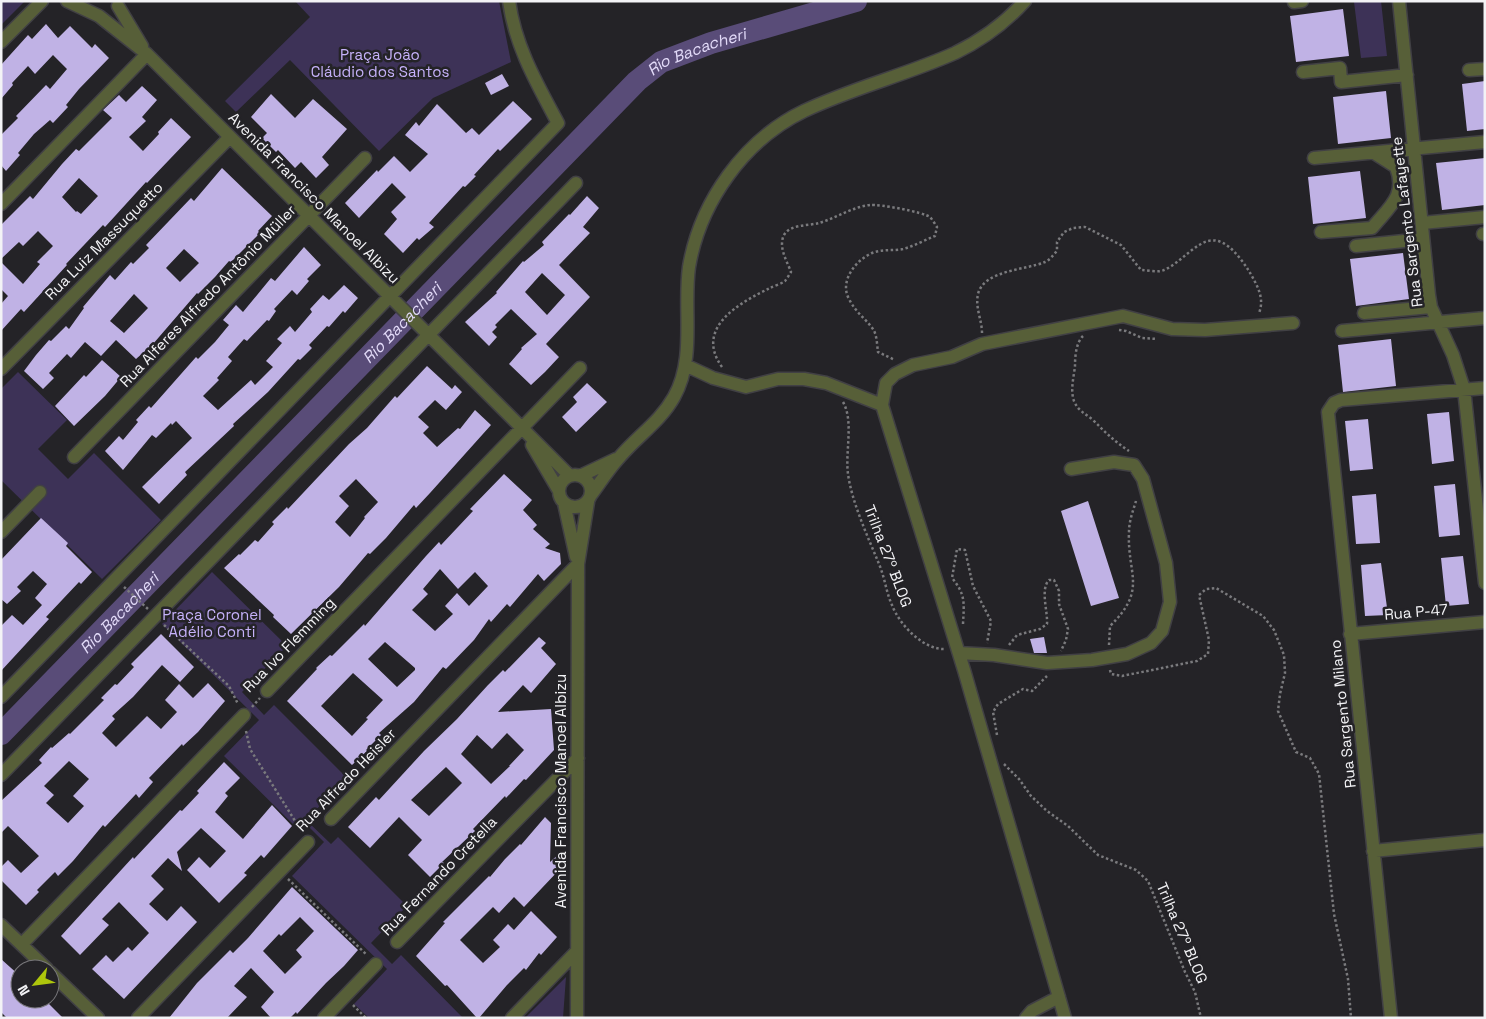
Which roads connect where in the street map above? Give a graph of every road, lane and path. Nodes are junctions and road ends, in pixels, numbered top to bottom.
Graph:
1 (42, 1) edge
2 (68, 1) edge
3 (509, 1) edge
4 (1025, 1) edge
5 (1399, 1) edge
6 (118, 4) edge
7 (93, 10) edge
8 (1, 42) edge
9 (148, 54) junction
10 (1485, 69) edge
11 (1469, 70) dead end
12 (1304, 72) dead end
13 (1407, 75) junction
14 (230, 137) junction
15 (1485, 142) edge
16 (1414, 149) junction
17 (1374, 153) junction
18 (365, 158) dead end
19 (1314, 158) dead end
20 (1417, 181) junction
21 (1401, 182) junction
22 (576, 183) dead end
23 (1, 204) edge
24 (309, 215) junction
25 (1485, 217) edge
26 (1422, 223) junction
27 (1321, 232) dead end
28 (1423, 239) junction
29 (1356, 246) dead end
30 (392, 299) junction
31 (1431, 307) junction
32 (1364, 312) dead end
33 (1485, 318) edge
34 (1292, 322) dead end
35 (1438, 322) junction
36 (1244, 327) junction
37 (1111, 328) dead end
38 (424, 331) junction
39 (1342, 331) dead end
40 (1087, 332) dead end
41 (1163, 339) dead end
42 (982, 344) junction
43 (685, 365) junction
44 (913, 365) junction
45 (580, 368) dead end
46 (1, 369) edge
47 (723, 369) dead end
48 (826, 383) junction
49 (1485, 388) edge
50 (1464, 389) junction
51 (882, 405) junction
52 (522, 428) junction
53 (1130, 452) dead end
54 (74, 457) dead end
55 (618, 458) junction
56 (1071, 469) dead end
57 (575, 476) junction
58 (40, 492) dead end
59 (562, 497) junction
60 (589, 498) junction
61 (1137, 499) dead end
62 (1, 532) edge
63 (578, 564) junction
64 (1485, 583) edge
65 (122, 584) dead end
66 (152, 613) junction
67 (1485, 622) edge
68 (1350, 634) junction
69 (958, 648) junction
70 (994, 655) junction
71 (1109, 657) junction
72 (1055, 662) junction
73 (267, 691) joint
74 (1, 697) edge
75 (244, 715) junction
76 (998, 738) dead end
77 (578, 758) junction
78 (1004, 764) dead end
79 (1, 775) edge
80 (331, 818) dead end
81 (1485, 840) edge
82 (308, 842) joint
83 (1374, 851) junction
84 (280, 871) junction
85 (1, 925) edge
86 (397, 942) dead end
87 (22, 944) junction
88 (577, 951) junction
89 (37, 959) edge
90 (376, 964) joint
91 (60, 982) edge
92 (344, 997) junction
93 (1059, 997) junction
94 (98, 1018) edge
95 (138, 1018) edge
96 (324, 1018) edge
97 (366, 1018) edge
98 (512, 1018) edge
99 (577, 1018) edge
100 (1026, 1018) edge
101 (1065, 1018) edge
102 (1201, 1018) edge
103 (1351, 1018) edge
104 (1391, 1018) edge

1 - 8 street
2 - 7 street, Avenida Francisco Manoel Albizu
3 - 30 street
4 - 43 street
5 - 13 street, Rua Sargento Lafayette
6 - 7 street
6 - 9 street, Avenida Francisco Manoel Albizu
7 - 9 street, Avenida Francisco Manoel Albizu
9 - 14 street, Avenida Francisco Manoel Albizu
9 - 23 street
10 - 11 street
12 - 13 street
13 - 16 street, Rua Sargento Lafayette
14 - 24 street, Avenida Francisco Manoel Albizu
14 - 46 street, Rua Luiz Massuquetto
15 - 16 street
16 - 17 street
16 - 20 street, Rua Sargento Lafayette
17 - 19 street
17 - 21 street
18 - 24 street, Rua Alferes Alfredo Antônio Müller
20 - 21 street
20 - 26 street, Rua Sargento Lafayette
21 - 27 street
22 - 38 street
24 - 30 street, Avenida Francisco Manoel Albizu
24 - 54 street, Rua Alferes Alfredo Antônio Müller
25 - 26 street
26 - 28 street, Rua Sargento Lafayette
28 - 29 street
28 - 31 street, Rua Sargento Lafayette
30 - 38 street, Avenida Francisco Manoel Albizu
30 - 74 street
31 - 32 street
31 - 35 street, Rua Sargento Lafayette
33 - 35 street
34 - 36 street
35 - 39 street
35 - 50 street, Rua Sargento Lafayette
36 - 42 street
36 - 42 path
37 - 41 path
38 - 52 street, Avenida Francisco Manoel Albizu
38 - 66 street
40 - 53 path
42 - 44 street
43 - 48 street
43 - 55 street
44 - 47 path
44 - 51 street
45 - 52 street, Rua Ivo Flemming
48 - 51 street
48 - 69 path, Trilha 27º BLOG
49 - 50 street
50 - 64 street, Rua Sargento Lafayette
50 - 68 street, Rua Sargento Milano
51 - 69 street
52 - 57 street, Avenida Francisco Manoel Albizu
52 - 59 street, Avenida Francisco Manoel Albizu
52 - 73 street, Rua Ivo Flemming
55 - 57 street
55 - 60 street
56 - 71 street
57 - 59 street
57 - 60 street
58 - 62 street
59 - 60 street
59 - 63 street, Avenida Francisco Manoel Albizu
60 - 63 street, Avenida Francisco Manoel Albizu
61 - 71 path
63 - 77 street, Avenida Francisco Manoel Albizu
63 - 80 street, Rua Alfredo Heisler
65 - 66 path
66 - 75 path
66 - 79 street
67 - 68 street, Rua P-47
68 - 83 street, Rua Sargento Milano
69 - 70 street
69 - 70 path
69 - 93 street
70 - 72 street
70 - 72 path
71 - 72 street
71 - 103 path
72 - 76 path
73 - 75 path, Rua Ivo Flemming
75 - 82 path
75 - 87 street, Rua Ivo Flemming
77 - 86 street, Rua Fernando Cretella
77 - 88 street, Avenida Francisco Manoel Albizu
78 - 102 path, Trilha 27º BLOG
81 - 83 street
82 - 84 street, Rua Alfredo Heisler
83 - 104 street, Rua Sargento Milano
84 - 90 path
84 - 95 street, Rua Alfredo Heisler
85 - 87 street
87 - 89 street
88 - 98 street
88 - 99 street, Avenida Francisco Manoel Albizu
90 - 92 street
91 - 94 street
92 - 96 street
92 - 97 path
93 - 100 street
93 - 101 street

